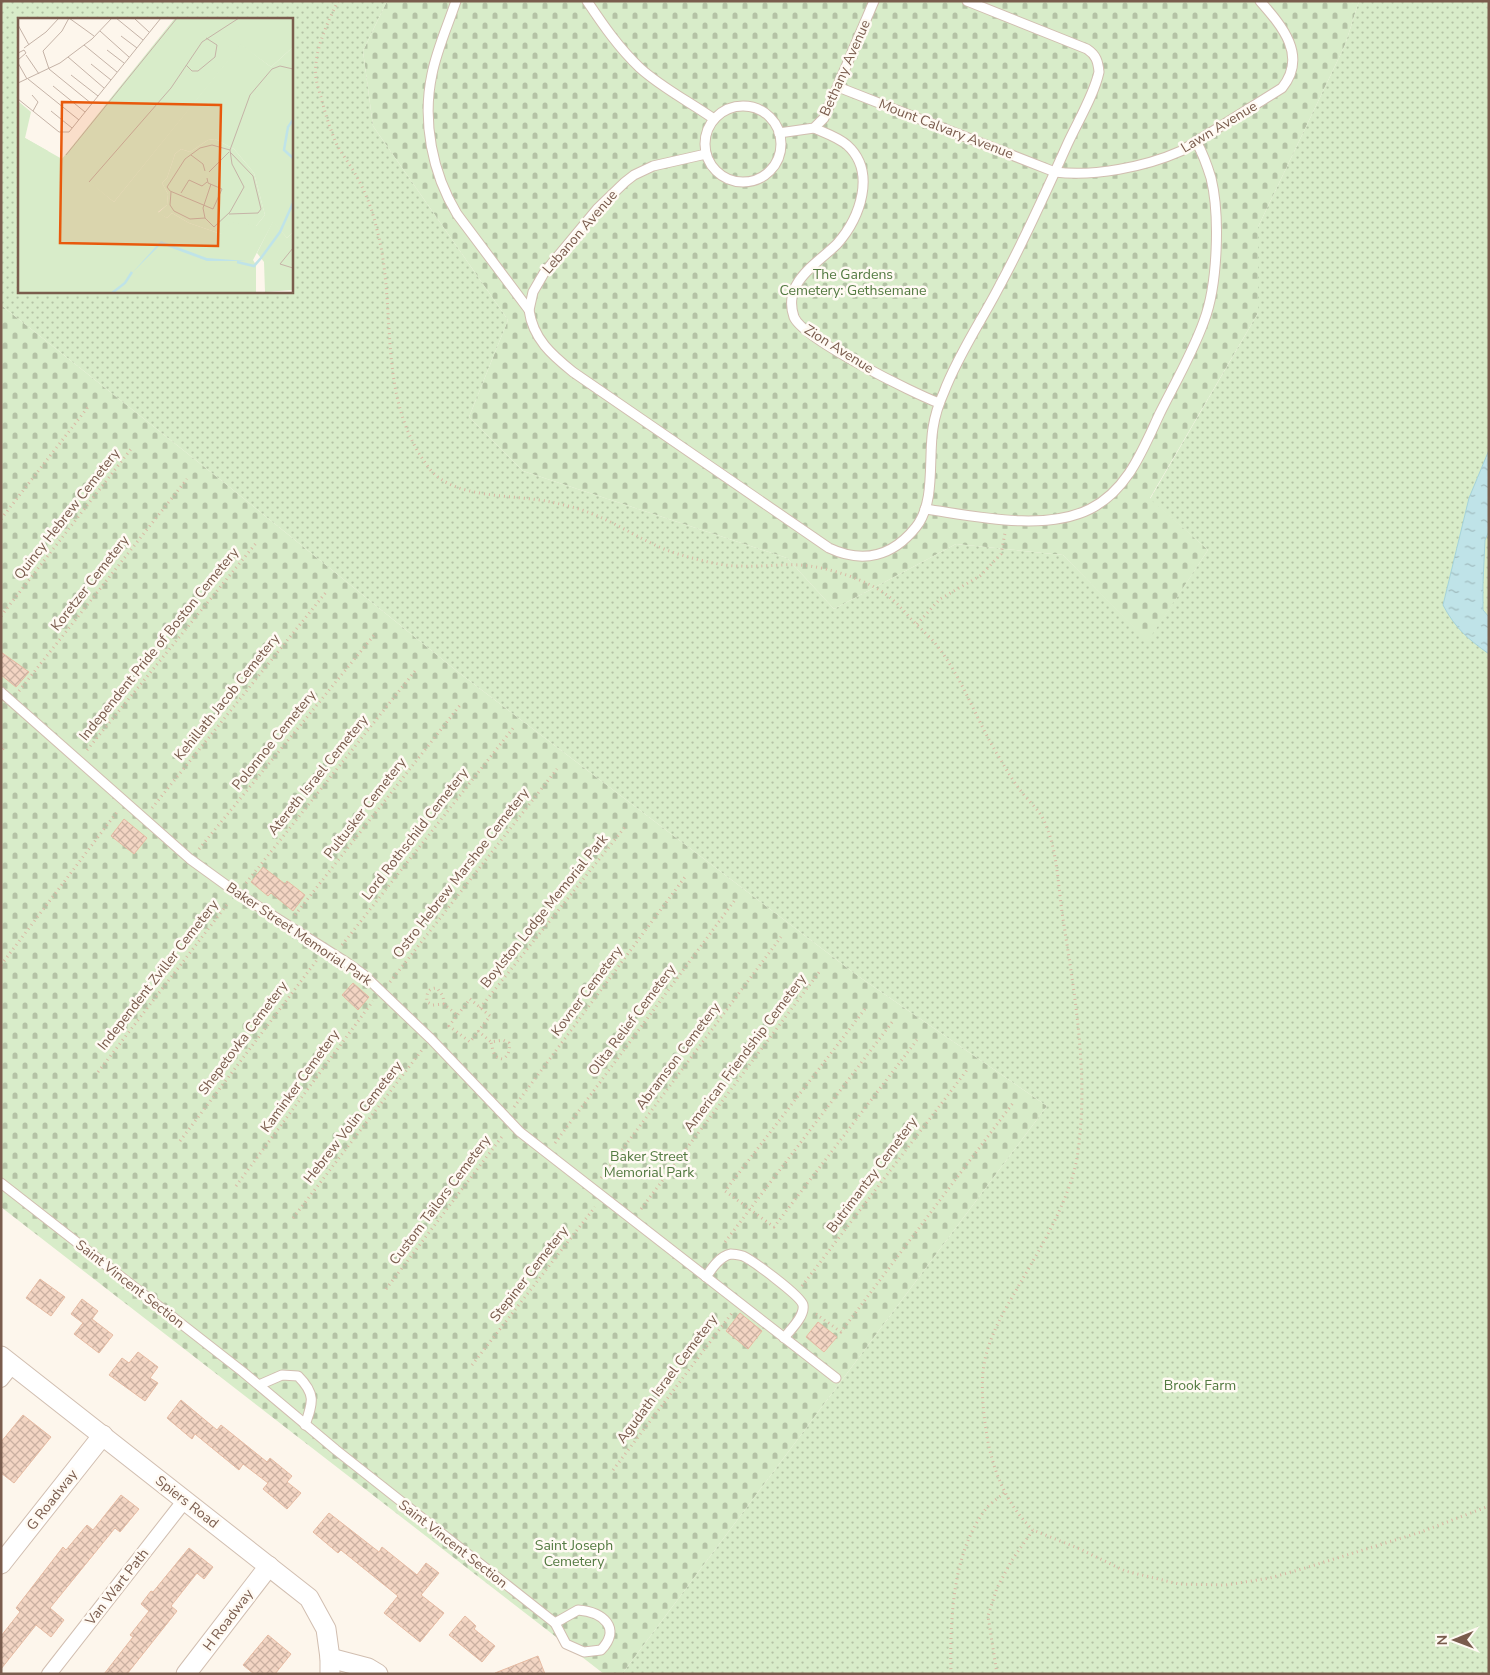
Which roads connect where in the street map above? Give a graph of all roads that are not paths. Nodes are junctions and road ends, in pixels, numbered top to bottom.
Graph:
1 (456, 1) edge
2 (587, 1) edge
3 (874, 1) edge
4 (968, 1) edge
5 (1260, 1) edge
6 (838, 86) junction
7 (714, 119) junction
8 (814, 128) junction
9 (780, 133) junction
10 (1197, 143) junction
11 (706, 154) junction
12 (1055, 172) junction
13 (529, 310) junction
14 (939, 403) junction
15 (925, 509) junction
16 (1, 692) edge
17 (1, 1184) edge
18 (706, 1277) junction
19 (784, 1338) junction
20 (7, 1360) edge
21 (836, 1378) dead end
22 (1, 1380) edge
23 (259, 1385) junction
24 (306, 1425) junction
25 (103, 1435) junction
26 (185, 1500) junction
27 (1, 1564) edge
28 (269, 1566) junction
29 (555, 1623) junction
30 (330, 1666) edge
31 (49, 1674) edge
32 (186, 1674) edge
33 (378, 1674) edge

1 - 13 lane
2 - 7 lane
3 - 6 lane, Bethany Avenue
4 - 12 lane
5 - 10 lane, Lawn Avenue
6 - 8 lane, Bethany Avenue
6 - 12 lane, Mount Calvary Avenue
7 - 9 lane
7 - 11 lane
8 - 9 lane, Bethany Avenue
8 - 14 lane, Zion Avenue
9 - 11 lane
10 - 12 lane, Lawn Avenue
10 - 15 lane
11 - 13 lane, Lebanon Avenue
12 - 14 lane
13 - 15 lane
14 - 15 lane
16 - 18 lane, Baker Street Memorial Park
17 - 23 lane, Saint Vincent Section
18 - 19 lane, Baker Street Memorial Park
18 - 19 lane
19 - 21 lane, Baker Street Memorial Park
20 - 22 street
20 - 25 street, Spiers Road
23 - 24 lane, Saint Vincent Section
23 - 24 lane
24 - 29 lane, Saint Vincent Section
25 - 26 street, Spiers Road
25 - 27 street, G Roadway
26 - 28 street, Spiers Road
26 - 31 street, Van Wart Path
28 - 30 street, Spiers Road
28 - 32 street, H Roadway
29 - 29 lane, Saint Vincent Section
30 - 33 street

